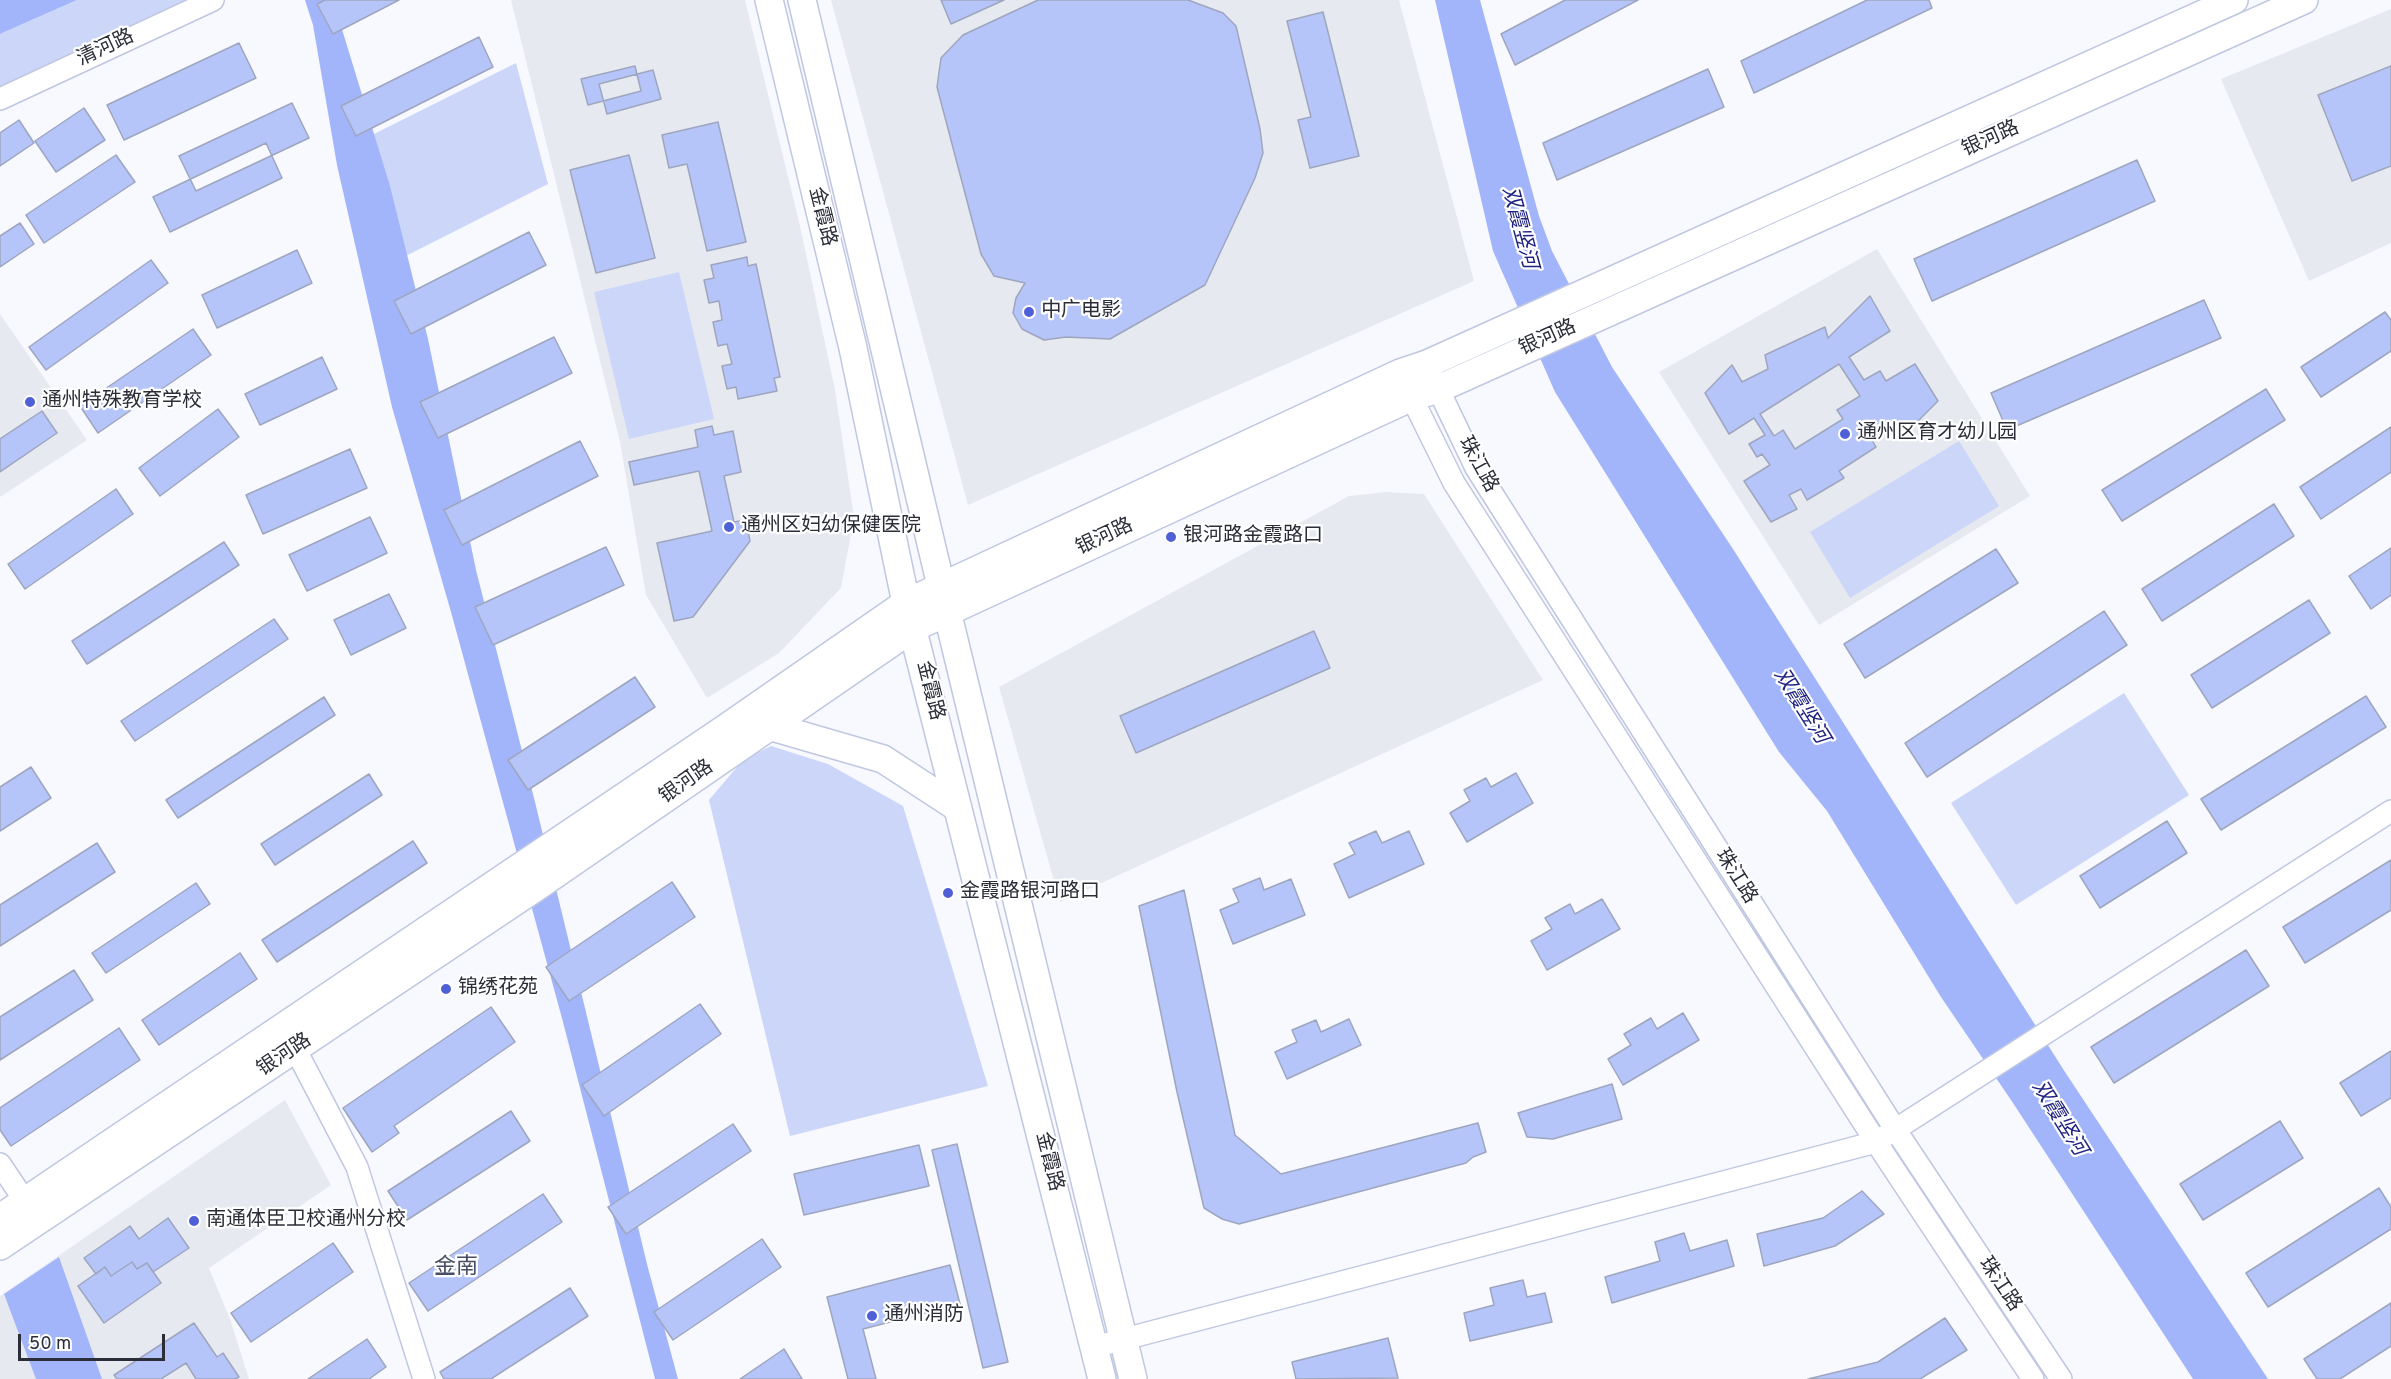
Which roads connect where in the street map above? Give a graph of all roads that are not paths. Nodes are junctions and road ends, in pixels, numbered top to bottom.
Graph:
1 (213, 0) edge
2 (769, 0) edge
3 (802, 0) edge
4 (2234, 0) edge
5 (2304, 0) edge
6 (0, 99) edge
7 (1427, 364) junction
8 (1400, 373) junction
9 (1438, 389) junction
10 (1412, 397) junction
11 (944, 598) junction
12 (910, 615) junction
13 (769, 726) junction
14 (958, 808) junction
15 (2391, 811) edge
16 (290, 1038) junction
17 (1895, 1129) junction
18 (1876, 1142) junction
19 (0, 1164) edge
20 (32, 1211) junction
21 (0, 1218) edge
22 (0, 1246) edge
23 (1124, 1340) junction
24 (1094, 1347) junction
25 (424, 1379) edge
26 (1102, 1379) edge
27 (1133, 1379) edge
28 (2033, 1379) edge
29 (2061, 1379) edge

1 - 6 street, 清河路
2 - 12 main road, 金霞路
3 - 11 main road, 金霞路
4 - 7 main road, 银河路
5 - 9 main road, 银河路
7 - 8 main road, 银河路
7 - 9 street, 珠江路
8 - 10 street, 珠江路
8 - 11 main road, 银河路
9 - 10 main road, 银河路
9 - 17 street, 珠江路
10 - 11 main road, 银河路
10 - 18 street, 珠江路
11 - 12 main road, 银河路
11 - 23 main road, 金霞路
12 - 13 main road, 银河路
12 - 14 main road, 金霞路
12 - 16 main road, 银河路
13 - 14 main road
13 - 16 main road, 银河路
14 - 24 main road, 金霞路
15 - 17 street
16 - 20 main road, 银河路
16 - 25 street
17 - 18 street
17 - 29 street, 珠江路
18 - 23 street
18 - 28 street, 珠江路
19 - 20 street
20 - 21 main road, 银河路
20 - 22 main road, 银河路
23 - 24 street
23 - 27 main road, 金霞路
24 - 26 main road, 金霞路

